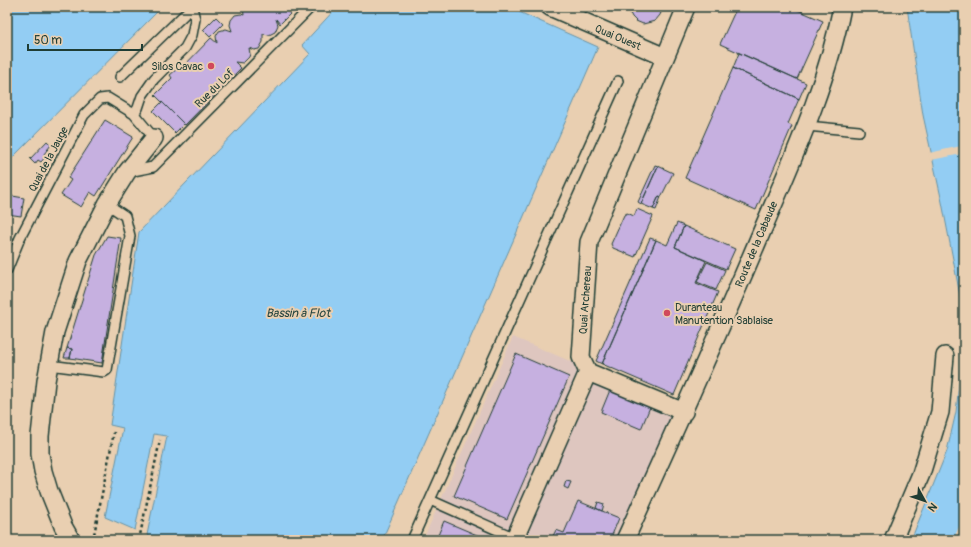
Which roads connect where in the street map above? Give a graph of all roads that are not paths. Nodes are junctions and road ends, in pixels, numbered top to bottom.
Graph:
1 (192, 7) edge
2 (311, 7) edge
3 (550, 7) edge
4 (686, 7) edge
5 (842, 7) edge
6 (665, 57) junction
7 (120, 77) dead end
8 (618, 81) dead end
9 (134, 114) junction
10 (807, 126) junction
11 (859, 131) dead end
12 (154, 138) joint
13 (127, 172) junction
14 (108, 204) junction
15 (7, 270) edge
16 (945, 356) dead end
17 (49, 364) junction
18 (588, 372) junction
19 (684, 412) junction
20 (430, 500) junction
21 (515, 539) edge
22 (71, 540) edge
23 (412, 540) edge
24 (625, 540) edge
25 (893, 540) edge

1 - 7 lane
1 - 9 lane
2 - 13 lane, Rue du Lof
3 - 6 street, Quai Ouest
4 - 6 street, Quai Archereau
5 - 10 street, Route de la Cabaude
6 - 18 street, Quai Archereau
8 - 20 lane
9 - 12 lane, Quai de la Jauge
9 - 15 lane, Quai de la Jauge
10 - 11 lane
10 - 19 street, Route de la Cabaude
12 - 13 street
13 - 14 street
14 - 17 street
14 - 17 lane
16 - 25 street
17 - 22 street
18 - 19 street
18 - 21 street
19 - 24 street, Route de la Cabaude
20 - 21 lane
20 - 23 lane

